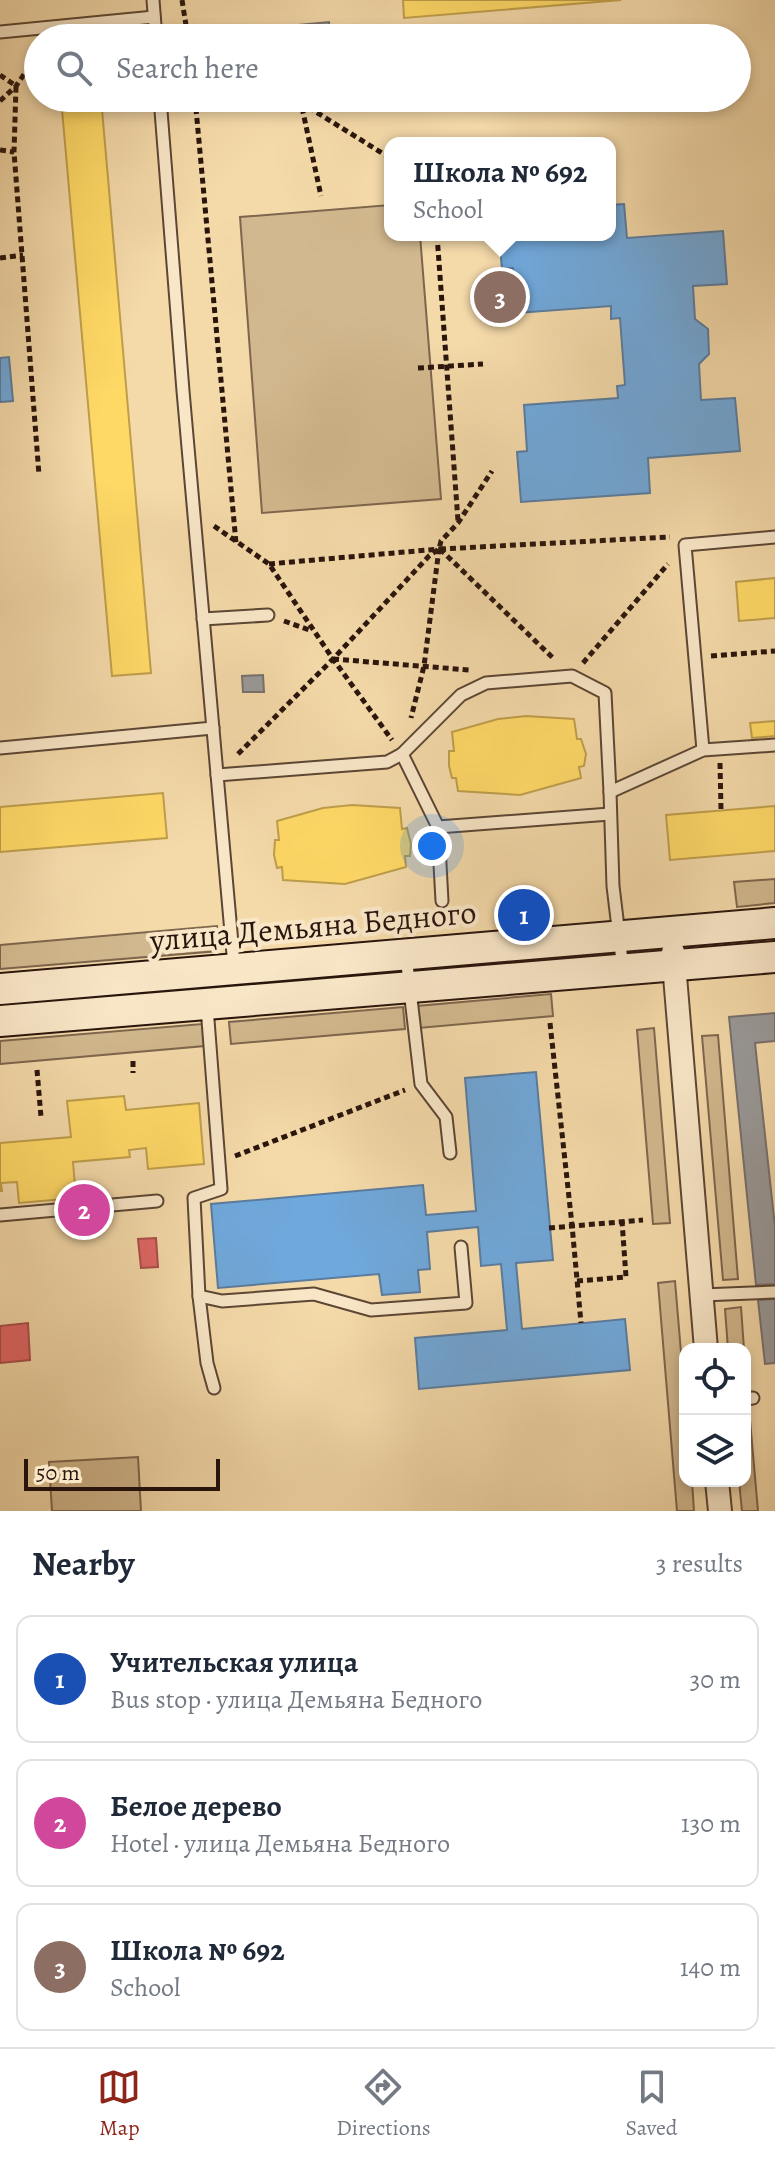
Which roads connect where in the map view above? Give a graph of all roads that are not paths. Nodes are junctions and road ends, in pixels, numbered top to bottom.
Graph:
1 (153, 0) edge
2 (154, 17) junction
3 (82, 24) edge
4 (155, 24) edge
5 (24, 30) edge
6 (0, 32) edge
7 (161, 112) edge
8 (775, 537) edge
9 (268, 615) road end
10 (203, 619) junction
11 (213, 728) junction
12 (775, 745) edge
13 (0, 748) edge
14 (703, 750) junction
15 (402, 754) junction
16 (217, 775) junction
17 (610, 792) junction
18 (610, 814) junction
19 (438, 827) junction
20 (442, 901) dead end
21 (775, 923) edge
22 (671, 932) junction
23 (618, 936) junction
24 (406, 954) junction
25 (775, 957) edge
26 (674, 965) junction
27 (623, 969) junction
28 (221, 986) junction
29 (409, 987) junction
30 (0, 989) edge
31 (0, 1021) edge
32 (450, 1153) dead end
33 (157, 1201) dead end
34 (0, 1215) edge
35 (461, 1247) dead end
36 (775, 1292) edge
37 (702, 1295) junction
38 (199, 1296) junction
39 (706, 1343) edge
40 (214, 1388) dead end
41 (718, 1487) edge
42 (720, 1511) edge

1 - 2 lane
2 - 3 lane
2 - 4 lane
5 - 6 lane
7 - 10 lane
8 - 14 lane
9 - 10 lane
10 - 11 lane
11 - 13 lane
11 - 16 lane
12 - 14 lane
14 - 17 lane
15 - 16 lane
15 - 17 lane
15 - 19 lane
16 - 28 lane
17 - 18 lane
18 - 19 lane
18 - 23 lane
19 - 20 lane
21 - 22 street, улица Демьяна Бедного
22 - 23 street, улица Демьяна Бедного
22 - 26 street
23 - 24 street, улица Демьяна Бедного
23 - 27 lane
24 - 28 street, улица Демьяна Бедного
24 - 29 lane
25 - 26 street, улица Демьяна Бедного
26 - 27 street, улица Демьяна Бедного
26 - 37 street
27 - 29 street, улица Демьяна Бедного
28 - 29 street, улица Демьяна Бедного
28 - 30 street, улица Демьяна Бедного
28 - 31 street, улица Демьяна Бедного
28 - 38 lane
29 - 32 lane
33 - 34 lane
35 - 38 lane
36 - 37 lane
37 - 39 street
38 - 40 lane
41 - 42 street

